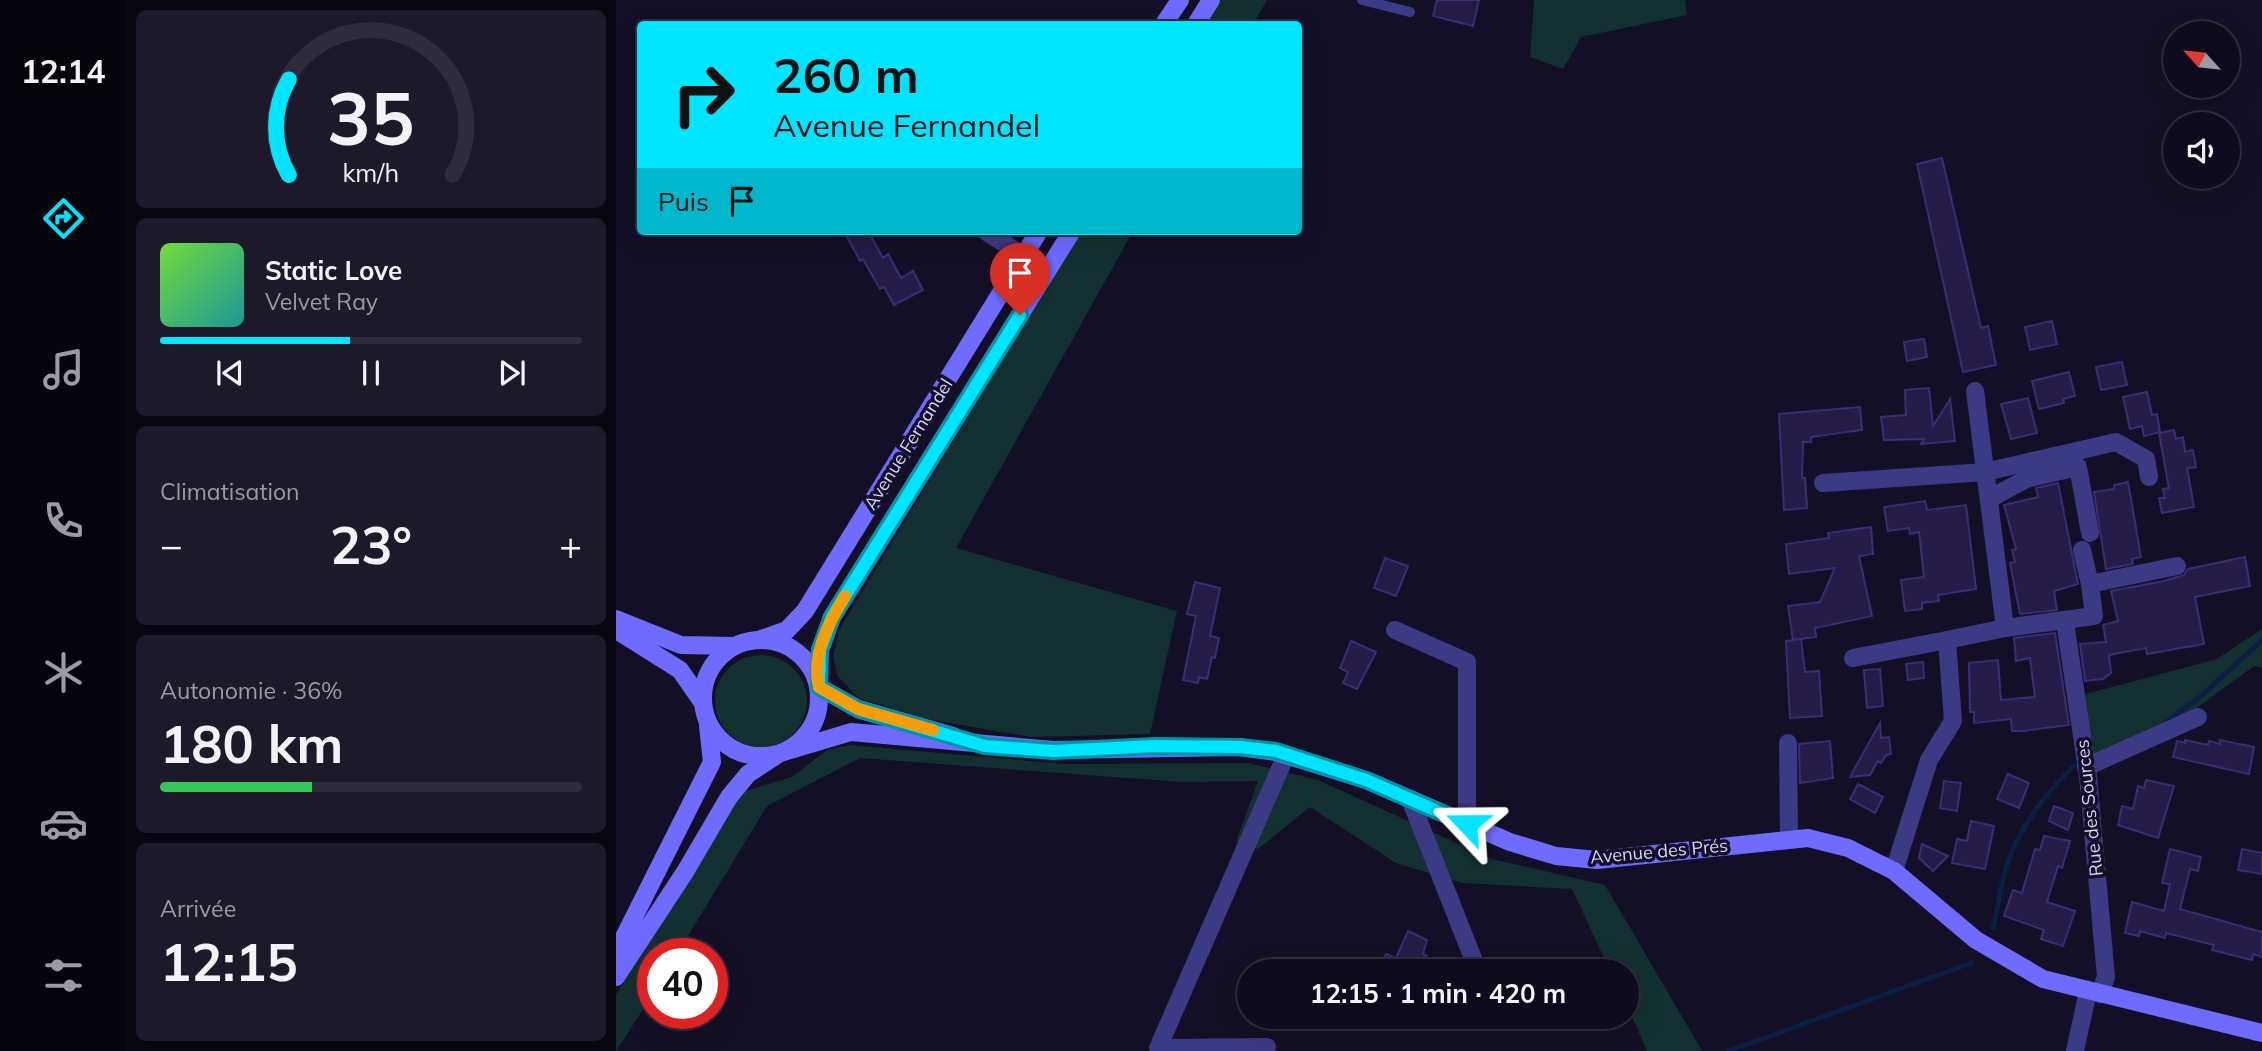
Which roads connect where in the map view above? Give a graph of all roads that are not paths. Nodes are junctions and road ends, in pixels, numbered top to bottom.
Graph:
1 (1180, 0) edge
2 (1211, 0) edge
3 (1362, 0) edge
4 (1410, 12) dead end
5 (1166, 21) edge
6 (1198, 21) edge
7 (991, 235) edge
8 (1037, 235) edge
9 (1070, 235) edge
10 (1024, 256) junction
11 (1975, 391) dead end
12 (1985, 472) junction
13 (2149, 477) dead end
14 (1823, 484) dead end
15 (1989, 499) junction
16 (2090, 533) dead end
17 (2081, 550) dead end
18 (2177, 566) dead end
19 (2090, 584) junction
20 (616, 619) edge
21 (2065, 622) junction
22 (2005, 628) junction
23 (1395, 630) dead end
24 (620, 634) edge
25 (761, 639) junction
26 (1947, 640) junction
27 (734, 646) junction
28 (1853, 657) dead end
29 (818, 684) junction
30 (703, 703) junction
31 (2198, 717) dead end
32 (708, 723) junction
33 (1788, 743) dead end
34 (985, 746) junction
35 (781, 753) junction
36 (1286, 755) junction
37 (2087, 767) junction
38 (1410, 799) junction
39 (1467, 824) junction
40 (1789, 839) junction
41 (1894, 871) junction
42 (616, 953) edge
43 (1473, 959) edge
44 (616, 977) edge
45 (2094, 992) junction
46 (2262, 1033) edge
47 (1267, 1047) dead end
48 (1158, 1050) edge
49 (2075, 1051) edge

1 - 5 main road
2 - 6 main road
3 - 4 lane
7 - 10 street
8 - 10 main road, Avenue Fernandel
9 - 29 main road, Avenue Fernandel
10 - 25 main road, Avenue Fernandel
11 - 12 street
12 - 13 street
12 - 14 street
12 - 15 street
15 - 16 street
15 - 22 street
17 - 19 street
18 - 19 street
19 - 21 street
20 - 27 main road
21 - 22 street
21 - 37 street, Rue des Sources
22 - 26 street
23 - 39 street
24 - 30 main road
25 - 27 main road
25 - 29 main road
26 - 28 street
26 - 41 street
27 - 30 main road
29 - 34 main road, Avenue des Prés
29 - 35 main road
30 - 32 main road
31 - 37 street
32 - 35 main road
32 - 42 main road
33 - 40 street
34 - 35 main road, Avenue des Prés
34 - 36 main road, Avenue des Prés
35 - 44 main road
36 - 38 main road, Avenue des Prés
36 - 48 street
37 - 45 street, Rue des Sources
38 - 39 main road, Avenue des Prés
38 - 43 street
39 - 40 main road, Avenue des Prés
40 - 41 main road, Avenue des Prés
41 - 45 main road, Avenue des Prés
45 - 46 main road, Avenue des Prés
45 - 49 street, Rue des Sources
47 - 48 street

